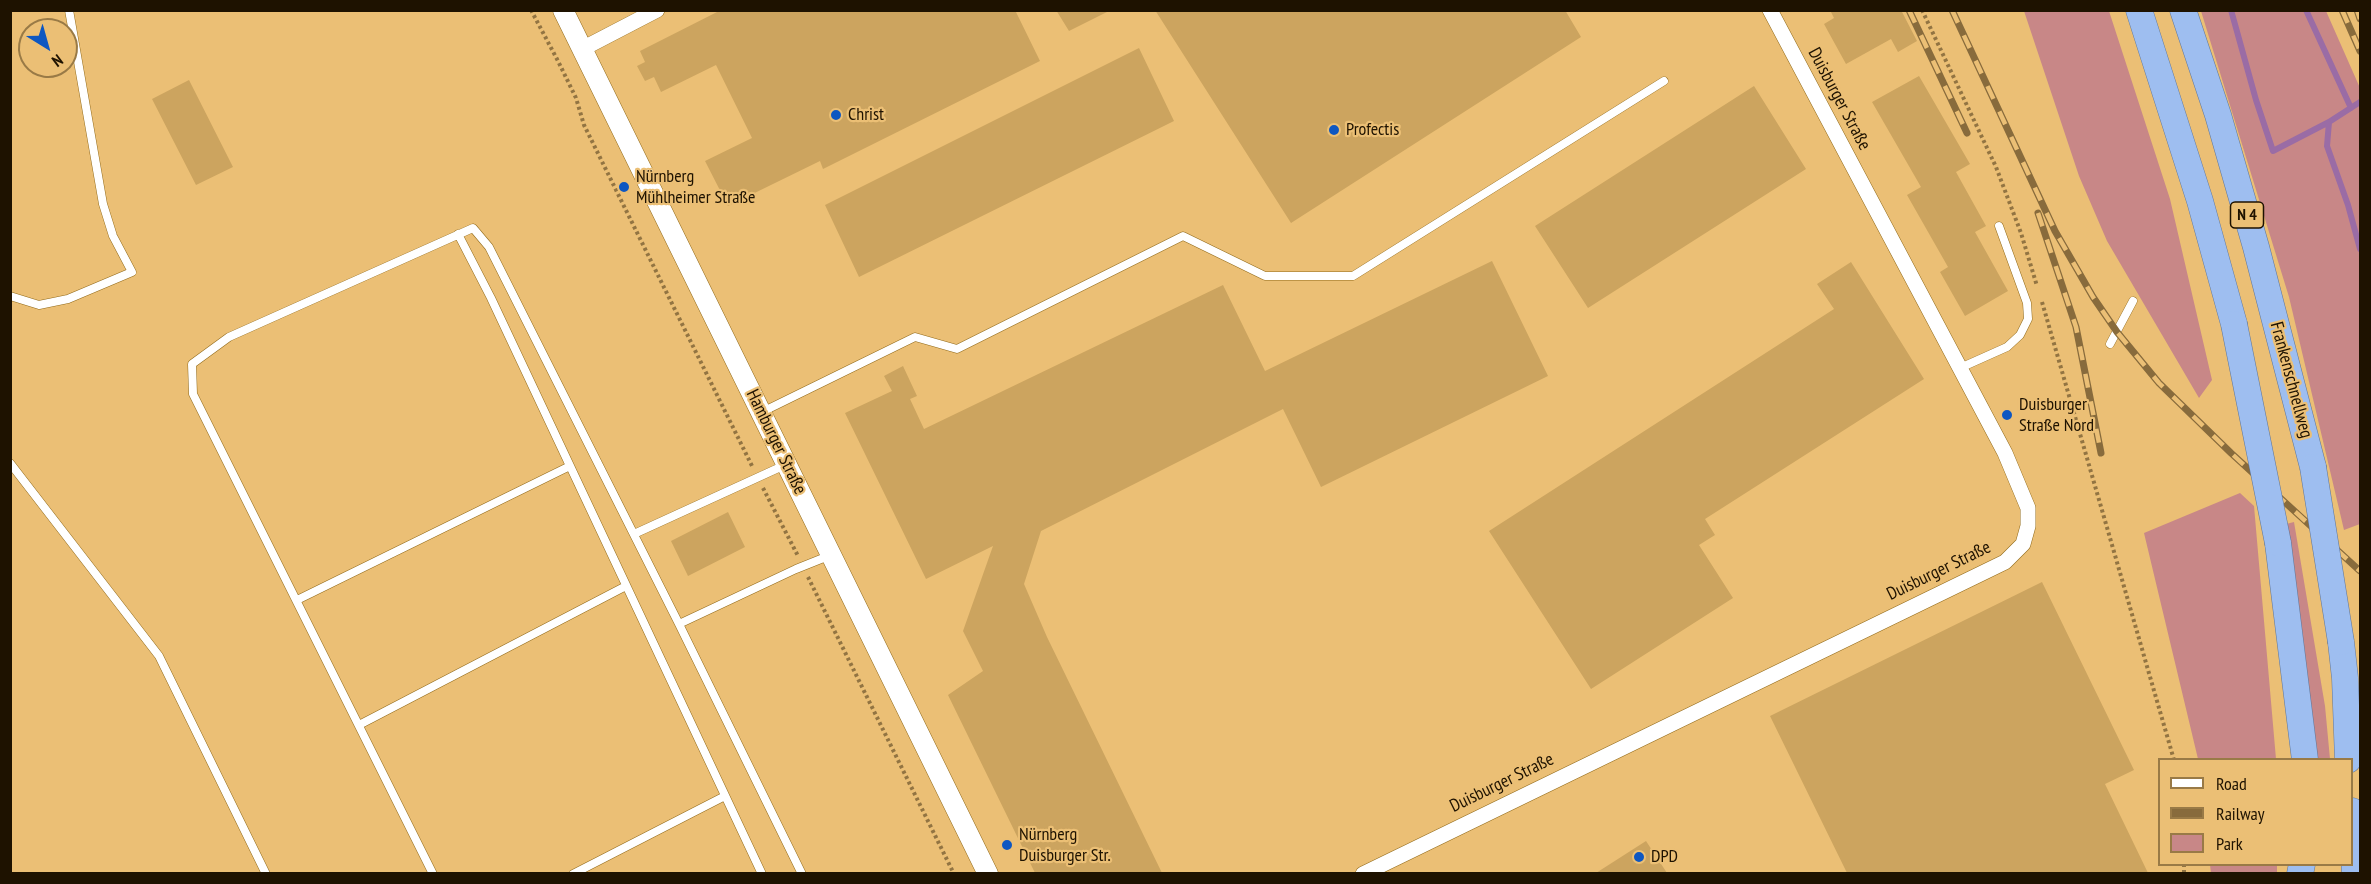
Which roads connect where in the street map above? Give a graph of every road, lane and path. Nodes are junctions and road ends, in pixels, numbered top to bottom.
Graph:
1 (69, 10) edge
2 (531, 10) edge
3 (563, 10) edge
4 (657, 10) edge
5 (1770, 10) edge
6 (1922, 10) edge
7 (2139, 10) edge
8 (2183, 10) edge
9 (582, 49) junction
10 (1664, 81) dead end
11 (1999, 226) dead end
12 (458, 234) junction
13 (2038, 289) dead end
14 (10, 296) edge
15 (2041, 300) dead end
16 (2133, 301) dead end
17 (2110, 344) dead end
18 (1960, 368) junction
19 (761, 412) junction
20 (10, 464) edge
21 (786, 464) junction
22 (570, 466) junction
23 (757, 477) junction
24 (634, 534) junction
25 (832, 555) junction
26 (803, 566) junction
27 (626, 586) junction
28 (297, 600) junction
29 (680, 624) junction
30 (2345, 678) junction
31 (359, 725) junction
32 (2361, 741) edge
33 (2174, 758) edge
34 (2305, 758) edge
35 (2348, 758) edge
36 (725, 796) junction
37 (2353, 832) edge
38 (266, 873) edge
39 (433, 873) edge
40 (573, 873) edge
41 (762, 873) edge
42 (802, 873) edge
43 (954, 873) edge
44 (988, 873) edge
45 (1363, 873) edge
46 (2355, 873) edge

1 - 14 lane
2 - 23 path
3 - 9 street, Hamburger Straße
4 - 9 street
5 - 18 street, Duisburger Straße
6 - 13 path
7 - 34 highway, N 4, bridge
8 - 30 highway, Frankenschnellweg / N 4, bridge
9 - 19 street, Hamburger Straße
10 - 19 lane
11 - 18 lane
12 - 22 lane
12 - 24 lane
12 - 28 lane
15 - 33 path
16 - 17 lane
18 - 45 street, Duisburger Straße
19 - 21 street, Hamburger Straße
20 - 38 lane
21 - 23 lane
21 - 25 street, Hamburger Straße
22 - 27 lane
22 - 28 lane
23 - 24 lane
23 - 26 path
24 - 29 lane
25 - 26 lane
25 - 44 street, Hamburger Straße
26 - 29 lane
26 - 43 path
27 - 31 lane
27 - 36 lane
28 - 31 lane
29 - 42 lane
30 - 32 highway
30 - 35 highway, Frankenschnellweg / N 4
31 - 39 lane
36 - 40 lane
36 - 41 lane
37 - 46 highway

